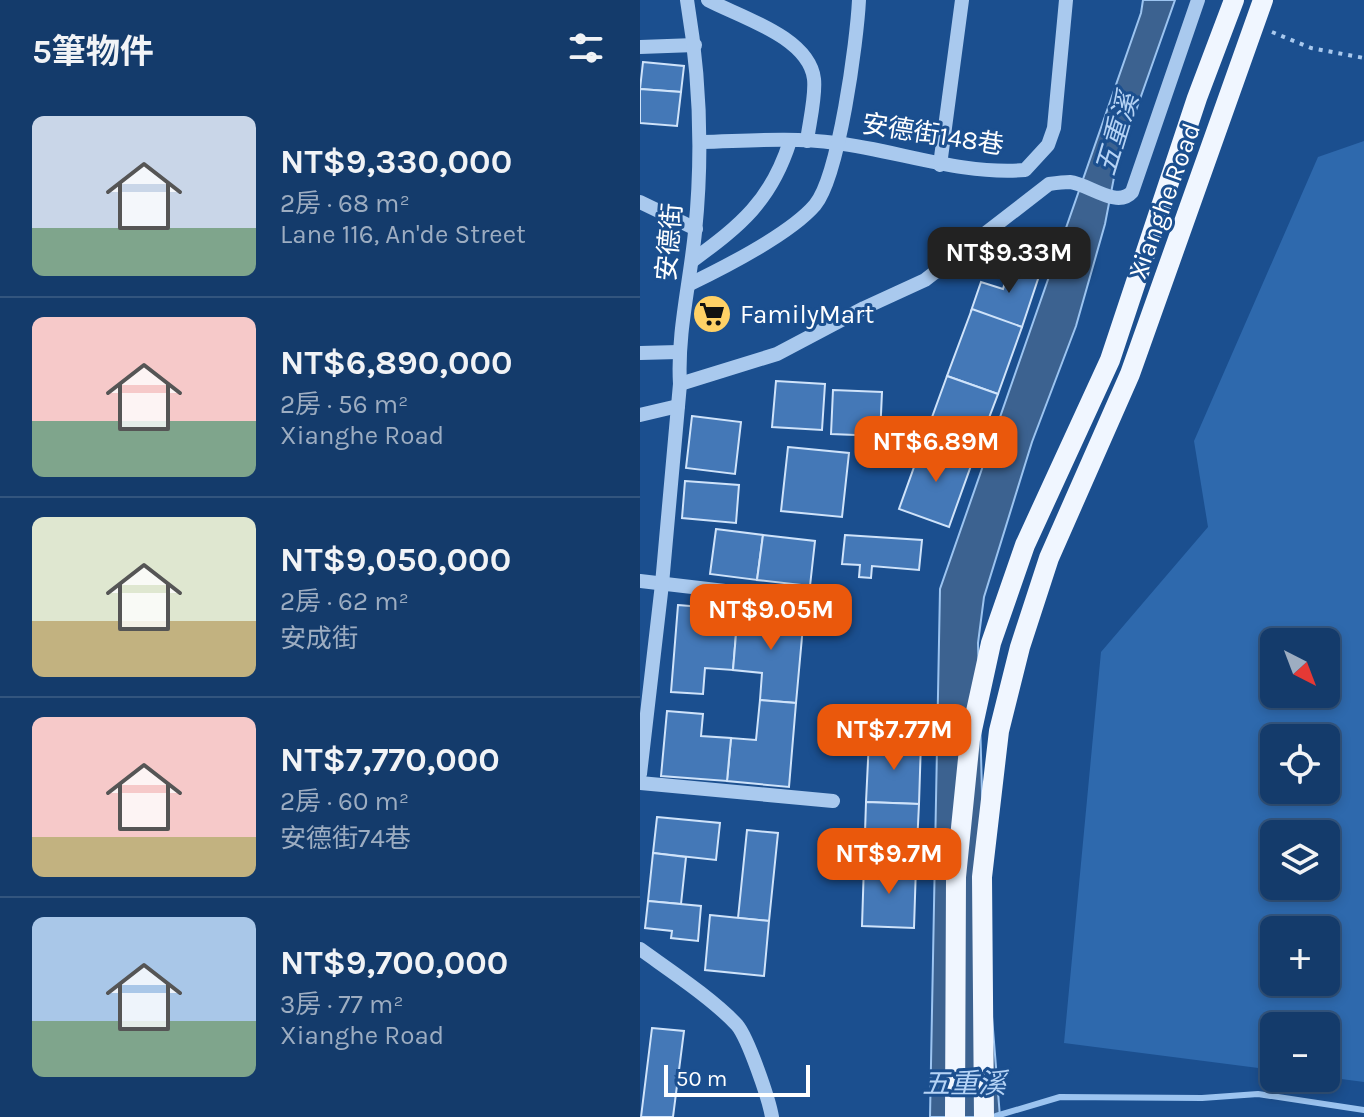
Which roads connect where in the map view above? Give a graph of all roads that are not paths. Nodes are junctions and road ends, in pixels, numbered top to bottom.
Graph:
1 (687, 0) edge
2 (708, 0) edge
3 (859, 0) edge
4 (962, 0) edge
5 (1066, 0) edge
6 (1198, 0) edge
7 (1234, 0) edge
8 (1263, 0) edge
9 (695, 45) junction
10 (640, 47) edge
11 (790, 141) junction
12 (807, 141) junction
13 (701, 142) junction
14 (837, 143) junction
15 (940, 165) junction
16 (640, 202) edge
17 (696, 229) junction
18 (692, 261) junction
19 (690, 284) junction
20 (678, 352) junction
21 (640, 353) edge
22 (680, 384) junction
23 (678, 406) junction
24 (640, 415) edge
25 (640, 581) edge
26 (662, 584) junction
27 (820, 602) dead end
28 (640, 774) edge
29 (640, 783) edge
30 (833, 801) dead end
31 (640, 949) edge
32 (772, 1117) edge
33 (955, 1117) edge
34 (984, 1117) edge

1 - 9 street, 安德街
2 - 12 street
3 - 14 street
4 - 15 street
5 - 15 street, 安德街148巷
6 - 22 street
7 - 33 main road, Xianghe Road
8 - 34 main road, Xianghe Road
9 - 10 street
9 - 13 street, 安德街
11 - 12 street, 安德街148巷
11 - 13 street, 安德街148巷
11 - 18 street
12 - 14 street, 安德街148巷
13 - 17 street, 安德街
14 - 15 street, 安德街148巷
14 - 19 street
16 - 17 street
17 - 18 street, 安德街
18 - 19 street, 安德街
19 - 20 street, 安德街
20 - 21 street
20 - 22 street, 安德街
22 - 23 street, 安德街
23 - 24 street
23 - 26 street, 安德街
25 - 26 street
26 - 27 street
26 - 28 street, 安德街
29 - 30 street
31 - 32 street

